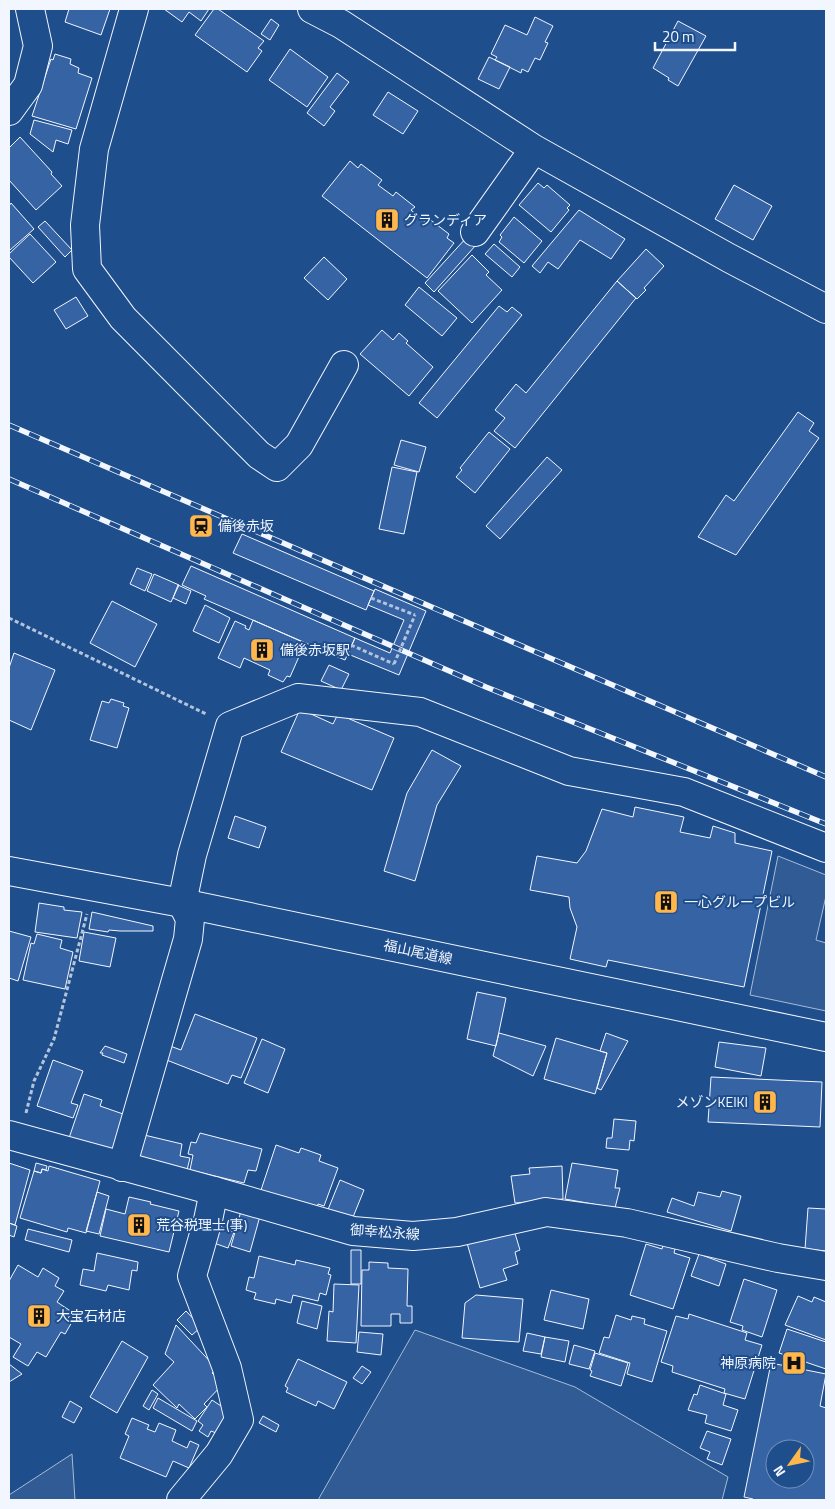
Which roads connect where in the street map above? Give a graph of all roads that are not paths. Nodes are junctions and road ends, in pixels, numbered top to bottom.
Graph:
1 (30, 9) edge
2 (134, 9) edge
3 (312, 9) edge
4 (9, 111) edge
5 (534, 149) junction
6 (475, 232) dead end
7 (826, 309) edge
8 (344, 365) dead end
9 (826, 848) edge
10 (9, 871) edge
11 (182, 903) junction
12 (826, 1036) edge
13 (14, 1136) edge
14 (122, 1167) junction
15 (214, 1191) junction
16 (826, 1266) edge
17 (181, 1500) edge

1 - 4 street
2 - 8 street
3 - 5 street
5 - 6 street
5 - 7 street
9 - 11 street
10 - 11 street, 福山尾道線
11 - 12 street, 福山尾道線
11 - 14 street
13 - 14 street, 御幸松永線
14 - 15 street, 御幸松永線
15 - 16 street, 御幸松永線
15 - 17 street

